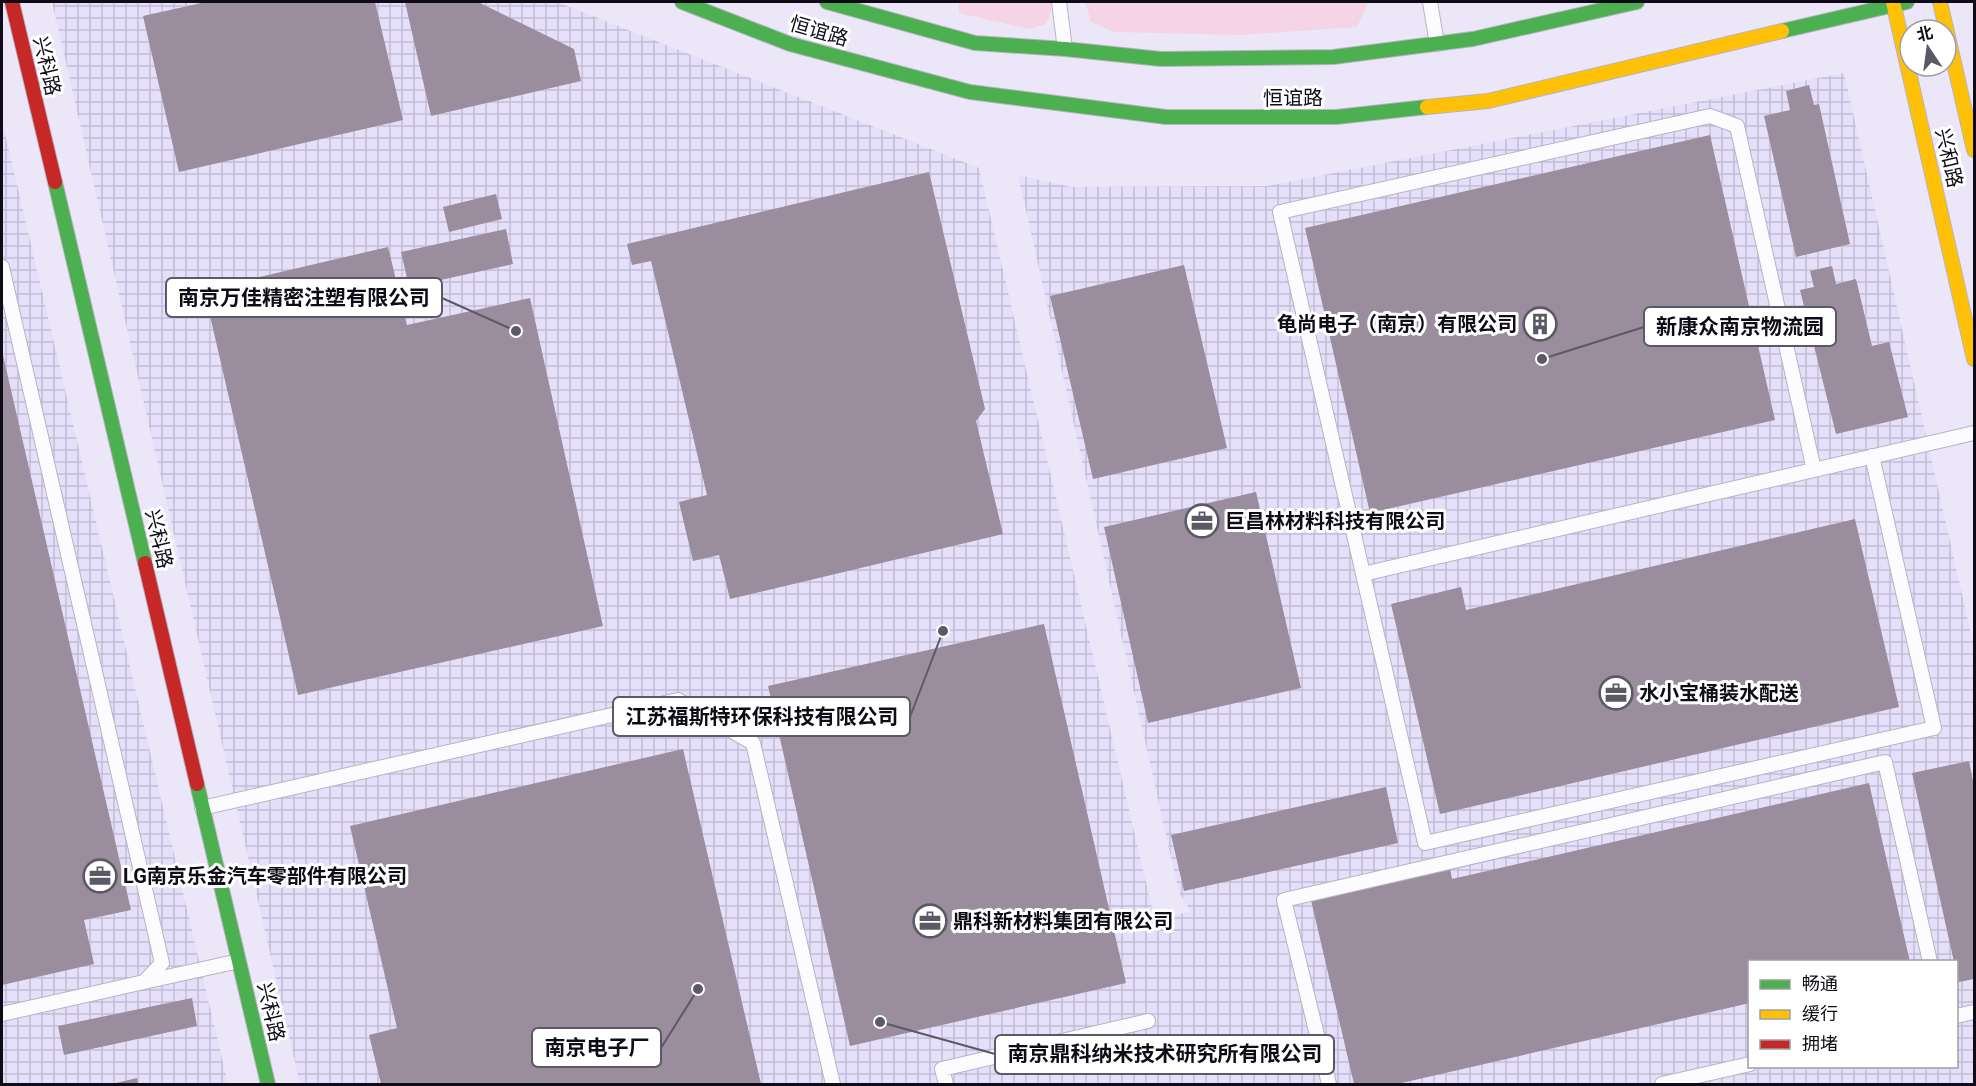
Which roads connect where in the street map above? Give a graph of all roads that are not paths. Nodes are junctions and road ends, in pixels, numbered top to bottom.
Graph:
1 (12, 2) edge
2 (682, 2) edge
3 (827, 2) edge
4 (1059, 2) edge
5 (1431, 2) edge
6 (1636, 2) edge
7 (1940, 2) edge
8 (1898, 3) edge
9 (1437, 44) junction
10 (1065, 49) junction
11 (1974, 150) edge
12 (2, 267) edge
13 (1974, 359) edge
14 (1974, 433) edge
15 (1872, 456) junction
16 (1814, 470) junction
17 (1363, 574) junction
18 (202, 808) junction
19 (1930, 960) edge
20 (239, 961) junction
21 (144, 982) junction
22 (1974, 1012) edge
23 (2, 1014) edge
24 (1958, 1016) edge
25 (1148, 1021) dead end
26 (1748, 1064) edge
27 (268, 1084) edge
28 (832, 1084) edge
29 (946, 1084) edge
30 (1329, 1084) edge
31 (1662, 1084) edge

1 - 18 main road, 兴科路
2 - 8 main road, 恒谊路
3 - 10 main road, 恒谊路
4 - 10 lane
5 - 9 lane
6 - 9 main road, 恒谊路
7 - 11 main road, 兴和路
8 - 13 main road, 兴和路
9 - 10 main road, 恒谊路
12 - 21 lane
14 - 15 lane
15 - 16 lane
15 - 17 lane
16 - 17 lane
16 - 17 lane
18 - 20 main road, 兴科路
18 - 28 lane
19 - 30 lane
20 - 21 lane
20 - 27 main road, 兴科路
21 - 23 lane
22 - 24 lane
25 - 29 lane
26 - 31 lane

